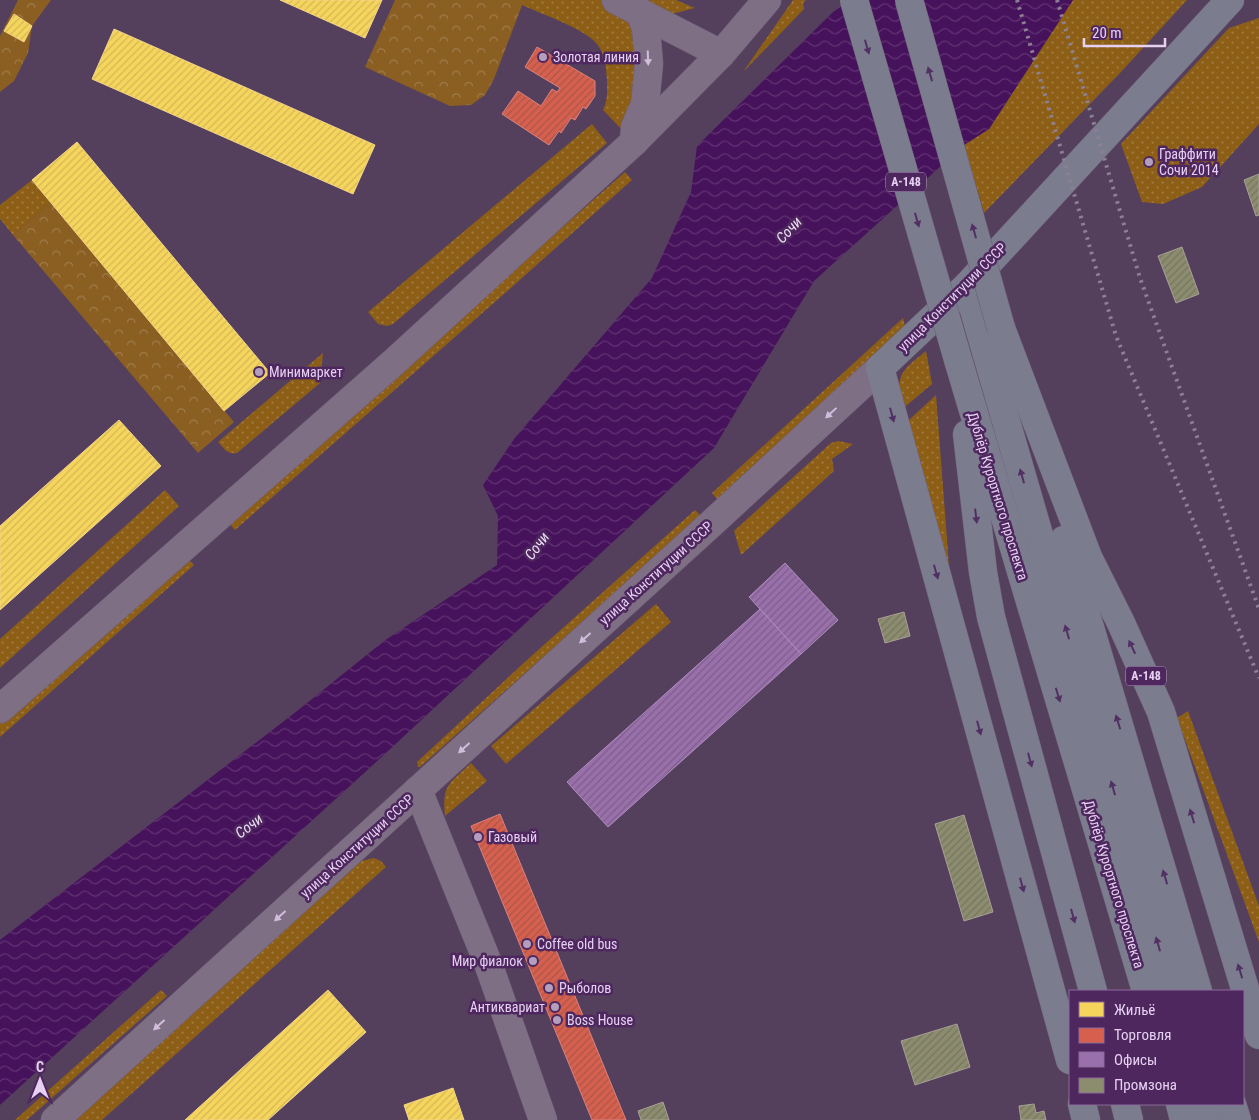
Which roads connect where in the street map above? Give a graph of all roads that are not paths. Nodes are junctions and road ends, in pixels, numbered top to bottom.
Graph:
1 (767, 0) edge
2 (854, 0) edge
3 (909, 0) edge
4 (1230, 0) edge
5 (628, 6) edge
6 (721, 54) junction
7 (634, 142) junction
8 (967, 286) junction
9 (1002, 328) junction
10 (959, 363) junction
11 (880, 368) junction
12 (0, 709) edge
13 (418, 790) junction
14 (1093, 990) edge
15 (1146, 990) edge
16 (1171, 990) edge
17 (1198, 990) edge
18 (1259, 1035) edge
19 (1069, 1056) edge
20 (1082, 1105) edge
21 (1125, 1105) edge
22 (1180, 1105) edge
23 (1204, 1105) edge
24 (1232, 1105) edge
25 (56, 1120) edge
26 (543, 1120) edge
27 (1086, 1120) edge
28 (1129, 1120) edge
29 (1184, 1120) edge
30 (1208, 1120) edge
31 (1237, 1120) edge

1 - 6 street
2 -> 10 main road, Дублёр Курортного проспекта / А-148, bridge
9 -> 3 main road, А-148, bridge
4 - 8 main road, улица Конституции СССР
5 - 6 street
5 -> 7 street
6 - 7 street
7 - 12 street
8 - 11 main road, улица Конституции СССР
16 -> 8 main road
17 -> 9 main road, А-148
18 -> 9 main road, А-148
10 -> 14 main road, А-148
10 -> 15 main road, Дублёр Курортного проспекта / А-148
11 -> 13 street, улица Конституции СССР
11 -> 19 main road
13 -> 25 street, улица Конституции СССР
13 - 26 street
20 - 27 main road
21 - 28 main road
22 - 29 main road
23 - 30 main road
24 - 31 main road

